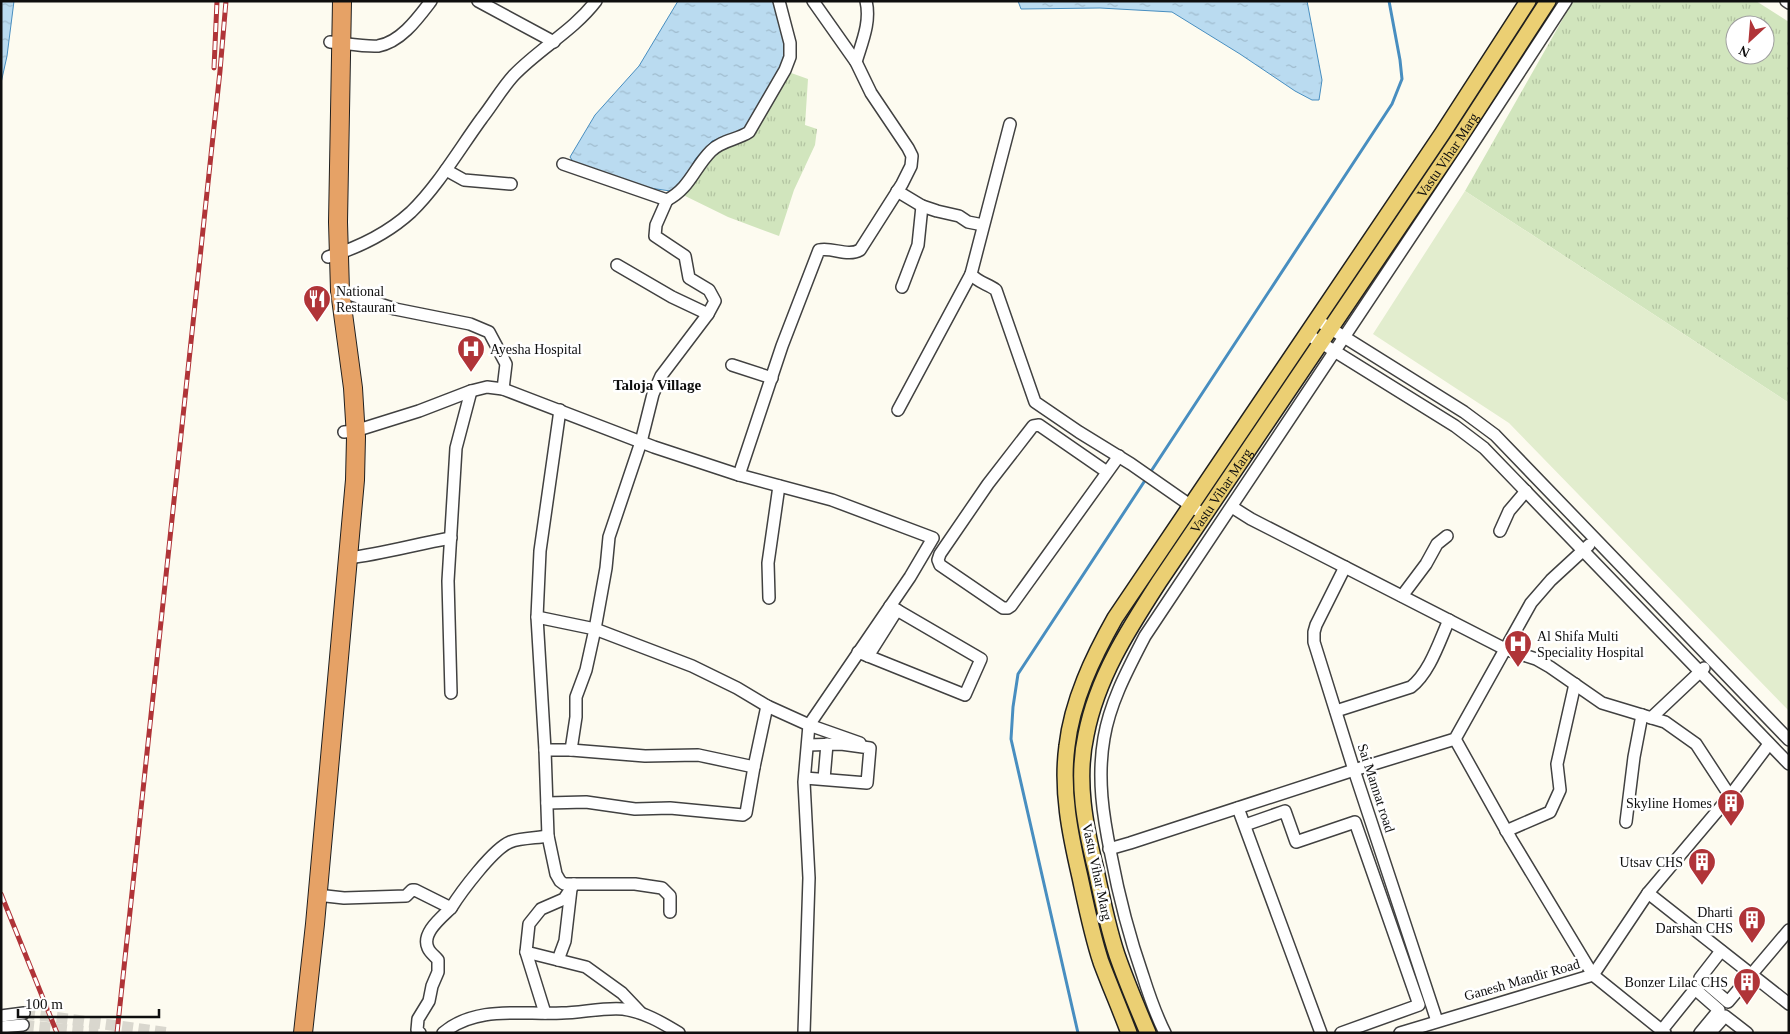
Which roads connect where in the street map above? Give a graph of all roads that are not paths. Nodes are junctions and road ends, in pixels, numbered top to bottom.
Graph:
1 (331, 1) edge
2 (342, 1) edge
3 (431, 1) edge
4 (478, 1) edge
5 (596, 1) edge
6 (778, 1) edge
7 (813, 1) edge
8 (866, 1) edge
9 (1528, 1) edge
10 (1548, 1) edge
11 (1566, 1) edge
12 (554, 42) junction
13 (336, 43) junction
14 (856, 62) junction
15 (1010, 124) dead end
16 (563, 164) dead end
17 (446, 170) junction
18 (510, 184) dead end
19 (897, 191) junction
20 (667, 200) junction
21 (922, 206) junction
22 (983, 225) junction
23 (334, 256) junction
24 (617, 265) dead end
25 (971, 274) junction
26 (902, 287) dead end
27 (340, 291) junction
28 (708, 314) junction
29 (1317, 320) junction
30 (1331, 329) junction
31 (1307, 334) junction
32 (1344, 337) junction
33 (1322, 343) junction
34 (1335, 351) junction
35 (732, 365) dead end
36 (772, 378) junction
37 (503, 389) junction
38 (471, 391) junction
39 (560, 410) junction
40 (898, 410) dead end
41 (350, 431) junction
42 (641, 442) junction
43 (1119, 456) junction
44 (1107, 472) junction
45 (739, 475) junction
46 (779, 486) junction
47 (1526, 491) junction
48 (1190, 506) junction
49 (1232, 507) junction
50 (1204, 515) junction
51 (1500, 532) dead end
52 (1447, 536) dead end
53 (451, 538) junction
54 (1596, 540) junction
55 (1583, 550) junction
56 (348, 558) junction
57 (1345, 567) junction
58 (1639, 584) junction
59 (1626, 594) junction
60 (1402, 596) junction
61 (769, 598) dead end
62 (894, 608) junction
63 (538, 618) junction
64 (1449, 620) junction
65 (596, 629) junction
66 (1505, 649) junction
67 (863, 654) junction
68 (1712, 661) junction
69 (1700, 671) junction
70 (1575, 684) junction
71 (451, 693) dead end
72 (768, 706) junction
73 (1336, 711) junction
74 (1646, 717) junction
75 (809, 726) junction
76 (1455, 739) junction
77 (1789, 740) edge
78 (860, 743) dead end
79 (827, 744) junction
80 (1769, 744) junction
81 (808, 745) junction
82 (546, 750) junction
83 (571, 750) junction
84 (1789, 764) edge
85 (754, 767) junction
86 (1354, 770) junction
87 (805, 778) junction
88 (824, 779) junction
89 (1730, 796) junction
90 (547, 803) junction
91 (1238, 808) junction
92 (1626, 822) dead end
93 (1245, 825) junction
94 (1506, 831) junction
95 (548, 836) junction
96 (1109, 849) junction
97 (573, 886) junction
98 (1648, 893) junction
99 (317, 895) junction
100 (451, 908) junction
101 (670, 912) dead end
102 (1789, 930) edge
103 (1721, 951) junction
104 (526, 952) junction
105 (558, 960) junction
106 (1593, 975) junction
107 (1751, 975) junction
108 (1789, 1004) edge
109 (545, 1013) junction
110 (642, 1014) junction
111 (1, 1016) edge
112 (1437, 1021) junction
113 (1, 1027) edge
114 (1658, 1030) edge
115 (291, 1033) edge
116 (303, 1033) edge
117 (420, 1033) edge
118 (443, 1033) edge
119 (679, 1033) edge
120 (804, 1033) edge
121 (1129, 1033) edge
122 (1148, 1033) edge
123 (1165, 1033) edge
124 (1321, 1033) edge
125 (1341, 1033) edge
126 (1400, 1033) edge
127 (1700, 1033) edge
128 (1710, 1033) edge
129 (1747, 1033) edge

1 - 13 highway
2 - 13 highway
3 - 13 street
4 - 12 street
5 - 12 street
6 - 20 street
7 - 14 street
8 - 14 street
9 - 29 main road
10 - 30 main road, Vastu Vihar Marg
11 - 32 street
12 - 17 street
13 - 23 highway
14 - 19 street
15 - 22 street
16 - 20 street
17 - 18 street
17 - 23 street
19 - 21 street
19 - 36 street
20 - 28 street
21 - 22 street
21 - 26 street
22 - 25 street
23 - 27 highway
23 - 41 highway
24 - 28 street
25 - 40 street
25 - 43 street
27 - 37 street
27 - 41 highway
28 - 42 street
29 - 30 street
29 - 31 main road
30 - 32 street
30 - 33 main road, Vastu Vihar Marg
31 - 33 street
31 - 48 main road
32 - 34 street
32 - 54 street
33 - 34 street
33 - 50 main road, Vastu Vihar Marg
34 - 47 street
34 - 49 street
35 - 36 street
36 - 45 street
37 - 38 street
37 - 39 street
38 - 41 street
38 - 53 street
39 - 42 street
39 - 63 street
41 - 56 highway
41 - 115 highway
42 - 45 street
42 - 65 street
43 - 44 street
43 - 48 street
44 - 44 street
45 - 46 street
46 - 61 street
46 - 62 street
47 - 51 street
47 - 55 street
48 - 50 street
48 - 121 main road
49 - 57 street
49 - 96 street
50 - 122 main road, Vastu Vihar Marg
52 - 60 street
53 - 56 street
53 - 71 street
54 - 55 street
54 - 58 street
55 - 59 street
55 - 66 street
56 - 99 highway
57 - 60 street
57 - 73 street, Sai Mannat road
58 - 59 street
58 - 68 street
59 - 69 street
60 - 64 street
62 - 67 street
62 - 67 street
63 - 65 street
63 - 82 street
64 - 66 street
64 - 73 street
65 - 72 street
65 - 83 street
66 - 70 street
66 - 76 street
67 - 75 street
68 - 69 street
68 - 77 street
69 - 74 street
69 - 80 street
70 - 74 street
70 - 94 street
72 - 75 street
72 - 85 street
73 - 86 street, Sai Mannat road
74 - 89 street
74 - 92 street
75 - 78 street
75 - 81 street
76 - 86 street
76 - 94 street
79 - 81 street
79 - 88 street
79 - 88 street
80 - 84 street
80 - 89 street
81 - 87 street
82 - 83 street
82 - 90 street
83 - 85 street
85 - 90 street
86 - 91 street
86 - 112 street, Sai Mannat road
87 - 88 street
87 - 120 street
89 - 98 street
90 - 95 street
91 - 93 street
91 - 96 street
93 - 124 street
93 - 125 street
94 - 106 street
95 - 97 street
95 - 100 street
96 - 123 street
97 - 101 street
97 - 104 street
97 - 105 street
98 - 103 street
98 - 106 street
99 - 100 street
99 - 116 highway
100 - 117 street
102 - 107 street
103 - 107 street
103 - 107 street
104 - 105 street
104 - 109 street
105 - 110 street
106 - 112 street, Ganesh Mandir Road
106 - 114 street, Ganesh Mandir Road
107 - 108 street
109 - 110 street
109 - 118 street
110 - 119 street
111 - 113 street
112 - 126 street, Ganesh Mandir Road
114 - 127 street
128 - 129 street

